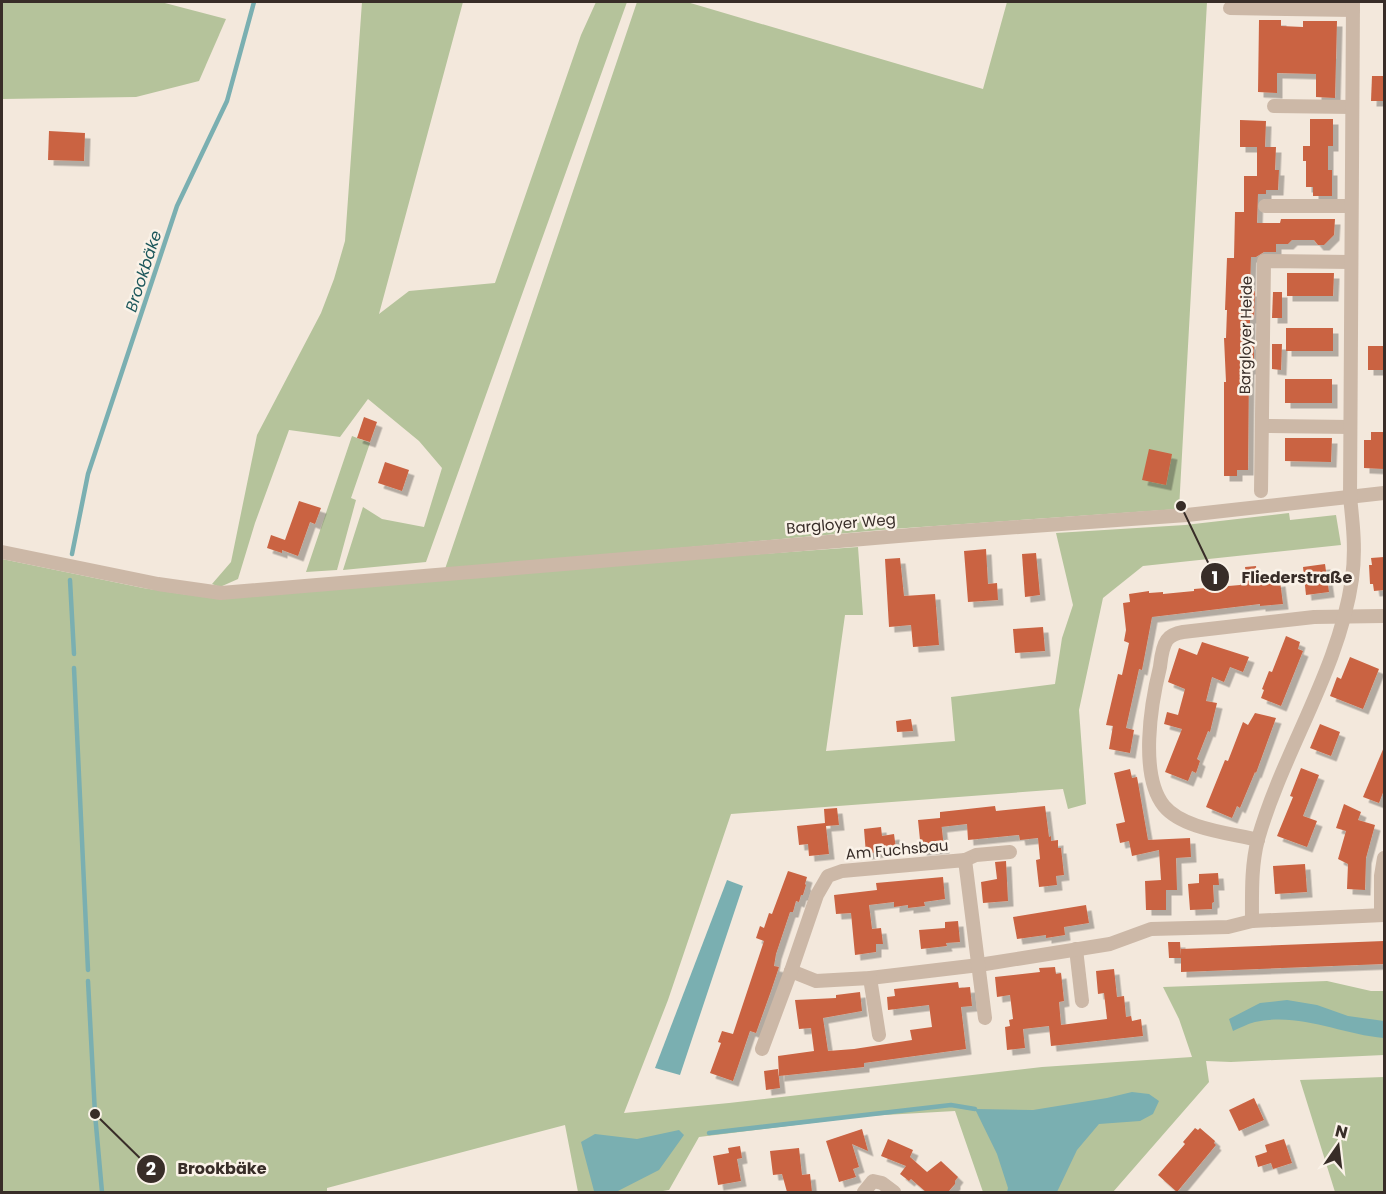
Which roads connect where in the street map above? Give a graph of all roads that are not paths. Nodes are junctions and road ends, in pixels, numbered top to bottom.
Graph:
1 (1353, 6) edge
2 (1230, 8) dead end
3 (1274, 106) dead end
4 (1352, 107) junction
5 (1265, 206) dead end
6 (1351, 206) junction
7 (1351, 262) junction
8 (1262, 426) junction
9 (1350, 427) junction
10 (1261, 491) dead end
11 (1384, 493) edge
12 (1350, 497) junction
13 (2, 552) edge
14 (1384, 616) edge
15 (1344, 618) junction
16 (1258, 840) junction
17 (1010, 852) dead end
18 (1384, 858) edge
19 (965, 860) junction
20 (1383, 915) edge
21 (1252, 921) junction
22 (1076, 949) junction
23 (979, 965) junction
24 (791, 971) junction
25 (870, 978) junction
26 (1082, 1001) dead end
27 (985, 1018) dead end
28 (879, 1035) dead end
29 (762, 1049) dead end
30 (864, 1192) edge
31 (894, 1192) edge

1 - 2 street
1 - 4 street
3 - 4 street
4 - 6 street
5 - 6 street
6 - 7 street
7 - 8 street, Bargloyer Heide
7 - 9 street
8 - 9 street
8 - 10 street, Bargloyer Heide
9 - 12 street
11 - 12 street, Bargloyer Weg
12 - 13 street, Bargloyer Weg
12 - 15 street
14 - 15 street
15 - 16 street
15 - 16 street
16 - 21 street
17 - 19 street, Am Fuchsbau
18 - 20 street
19 - 23 street, Am Fuchsbau
19 - 24 street, Am Fuchsbau
20 - 21 street
21 - 22 street
22 - 23 street
22 - 26 street
23 - 25 street
23 - 27 street, Am Fuchsbau
24 - 25 street
24 - 29 street, Am Fuchsbau
25 - 28 street
30 - 31 street

